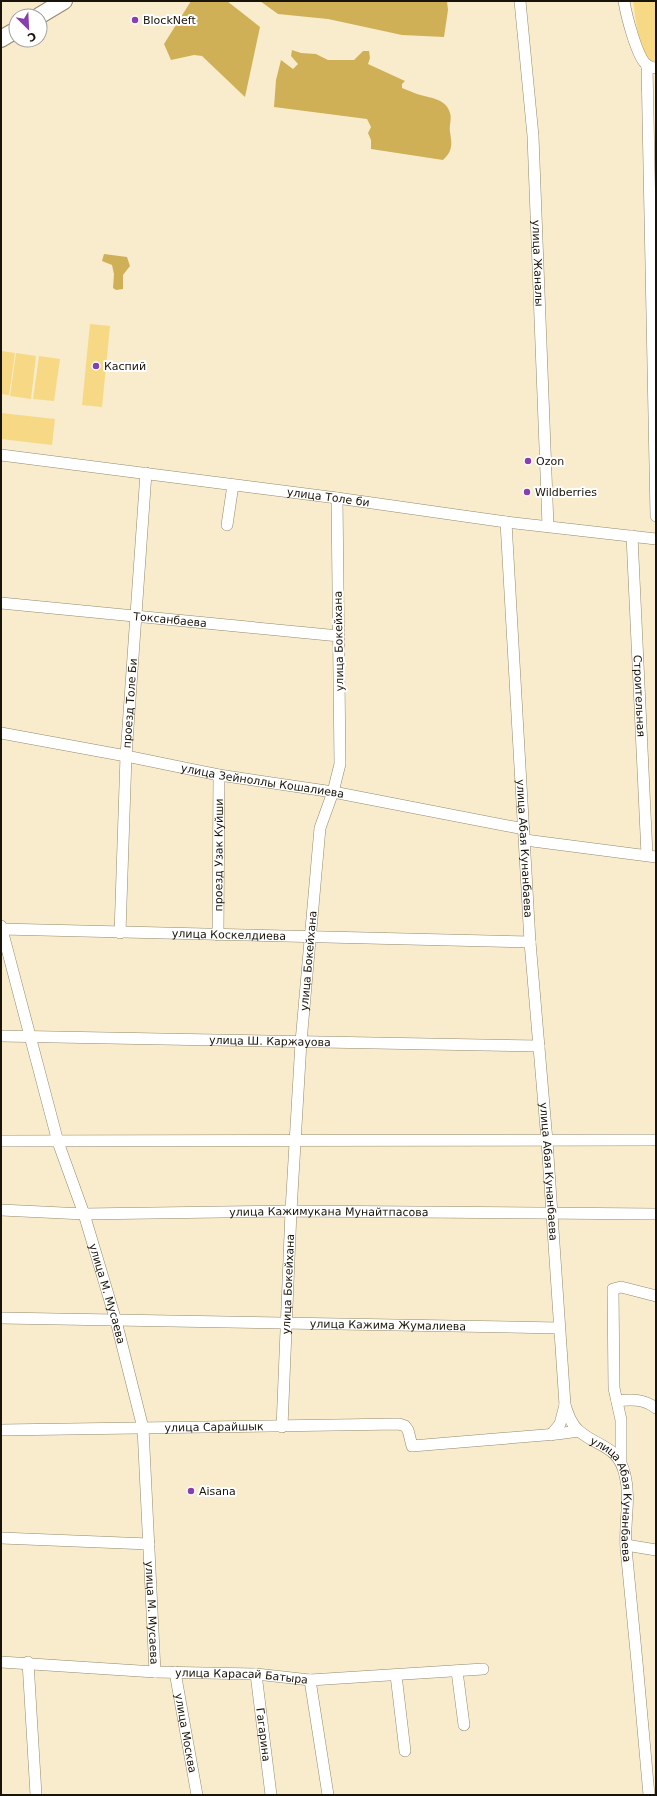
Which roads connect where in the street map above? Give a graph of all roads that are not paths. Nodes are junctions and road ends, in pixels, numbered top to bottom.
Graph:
1 (64, 1) edge
2 (520, 1) edge
3 (624, 1) edge
4 (48, 11) edge
5 (651, 67) edge
6 (1, 455) edge
7 (146, 473) junction
8 (233, 485) junction
9 (337, 498) junction
10 (656, 516) edge
11 (506, 522) junction
12 (227, 526) dead end
13 (548, 526) junction
14 (632, 536) junction
15 (656, 539) edge
16 (1, 603) edge
17 (136, 616) junction
18 (339, 636) junction
19 (1, 733) edge
20 (126, 756) junction
21 (219, 775) junction
22 (333, 792) junction
23 (524, 829) junction
24 (525, 840) junction
25 (651, 856) edge
26 (1, 928) edge
27 (120, 933) junction
28 (218, 935) junction
29 (311, 937) junction
30 (530, 942) junction
31 (1, 1036) edge
32 (30, 1036) junction
33 (301, 1042) junction
34 (539, 1046) junction
35 (296, 1140) junction
36 (656, 1140) edge
37 (1, 1141) edge
38 (547, 1141) junction
39 (58, 1142) junction
40 (1, 1210) edge
41 (291, 1211) junction
42 (552, 1212) junction
43 (84, 1214) junction
44 (656, 1214) edge
45 (656, 1296) edge
46 (1, 1318) edge
47 (116, 1322) junction
48 (286, 1322) junction
49 (559, 1328) junction
50 (617, 1401) junction
51 (565, 1405) junction
52 (656, 1408) edge
53 (282, 1427) junction
54 (142, 1428) junction
55 (1, 1430) edge
56 (579, 1431) junction
57 (551, 1435) junction
58 (621, 1461) junction
59 (1, 1538) edge
60 (149, 1544) junction
61 (626, 1545) junction
62 (656, 1550) edge
63 (1, 1662) edge
64 (28, 1662) junction
65 (483, 1669) dead end
66 (458, 1671) junction
67 (155, 1672) junction
68 (175, 1672) junction
69 (256, 1674) junction
70 (396, 1675) junction
71 (310, 1680) junction
72 (464, 1725) dead end
73 (405, 1751) dead end
74 (36, 1795) edge
75 (197, 1795) edge
76 (271, 1795) edge
77 (328, 1795) edge
78 (649, 1795) edge

1 - 4 highway
2 - 13 street, улица Жаналы
3 - 5 street
5 - 10 street
6 - 7 street, улица Толе би
7 - 8 street, улица Толе би
7 - 17 street, проезд Толе Би
8 - 9 street, улица Толе би
8 - 12 street
9 - 11 street, улица Толе би
9 - 18 street, улица Бокейхана
11 - 13 street, улица Толе би
11 - 23 street, улица Абая Кунанбаева
13 - 14 street, улица Толе би
14 - 15 street, улица Толе би
14 - 25 street, Строительная
16 - 17 street, Токсанбаева
17 - 18 street, Токсанбаева
17 - 20 street, проезд Толе Би
18 - 22 street, улица Бокейхана
19 - 20 street, улица Зейноллы Кошалиева
20 - 21 street, улица Зейноллы Кошалиева
20 - 27 street, проезд Толе Би
21 - 22 street, улица Зейноллы Кошалиева
21 - 28 street, проезд Узак Куйши
22 - 23 street, улица Зейноллы Кошалиева
22 - 29 street, улица Бокейхана
23 - 24 street, улица Абая Кунанбаева
24 - 25 street
24 - 30 street, улица Абая Кунанбаева
26 - 27 street, улица Коскелдиева
26 - 32 street, улица М. Мусаева
27 - 28 street, улица Коскелдиева
28 - 29 street, улица Коскелдиева
29 - 30 street, улица Коскелдиева
29 - 33 street, улица Бокейхана
30 - 34 street, улица Абая Кунанбаева
31 - 32 street, улица Ш. Каржауова
32 - 33 street, улица Ш. Каржауова
32 - 39 street, улица М. Мусаева
33 - 34 street, улица Ш. Каржауова
33 - 35 street, улица Бокейхана
34 - 38 street, улица Абая Кунанбаева
35 - 38 street
35 - 39 street
35 - 41 street, улица Бокейхана
36 - 38 street
37 - 39 street
38 - 42 street, улица Абая Кунанбаева
39 - 43 street, улица М. Мусаева
40 - 43 street, улица Кажимукана Мунайтпасова
41 - 42 street, улица Кажимукана Мунайтпасова
41 - 43 street, улица Кажимукана Мунайтпасова
41 - 48 street, улица Бокейхана
42 - 44 street, улица Кажимукана Мунайтпасова
42 - 49 street, улица Абая Кунанбаева
43 - 47 street, улица М. Мусаева
45 - 50 street
46 - 47 street, улица Кажима Жумалиева
47 - 48 street, улица Кажима Жумалиева
47 - 54 street, улица М. Мусаева
48 - 49 street, улица Кажима Жумалиева
48 - 53 street, улица Бокейхана
49 - 51 street, улица Абая Кунанбаева
50 - 52 street
50 - 58 street
51 - 56 street, улица Абая Кунанбаева
51 - 57 street
53 - 54 street, улица Сарайшык
53 - 57 street, улица Сарайшык
54 - 55 street, улица Сарайшык
54 - 60 street, улица М. Мусаева
56 - 57 street
56 - 58 street, улица Абая Кунанбаева
58 - 61 street, улица Абая Кунанбаева
59 - 60 street
60 - 67 street, улица М. Мусаева
61 - 62 street
61 - 78 street, улица Абая Кунанбаева
63 - 64 street, улица Карасай Батыра
64 - 67 street, улица Карасай Батыра
64 - 74 street
65 - 66 street, улица Карасай Батыра
66 - 70 street, улица Карасай Батыра
66 - 72 street
67 - 68 street, улица Карасай Батыра
68 - 69 street, улица Карасай Батыра
68 - 75 street, улица Москва
69 - 71 street, улица Карасай Батыра
69 - 76 street, Гагарина
70 - 71 street, улица Карасай Батыра
70 - 73 street
71 - 77 street

